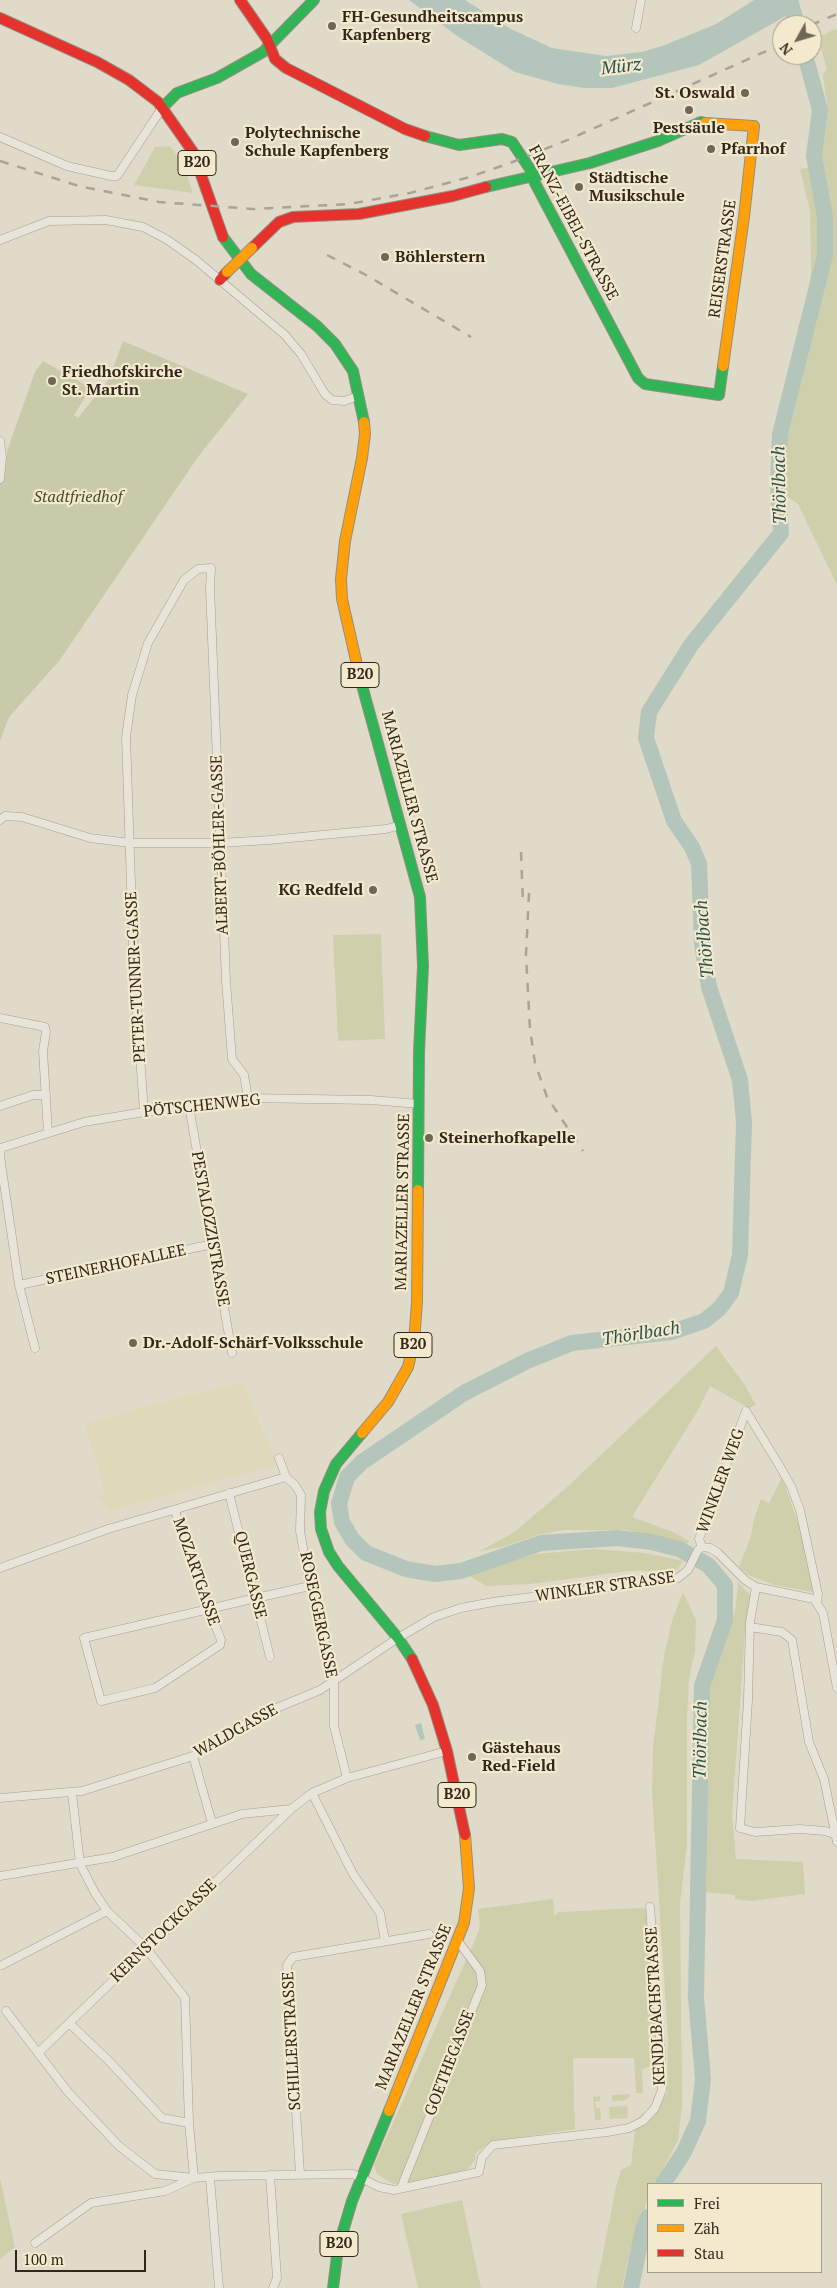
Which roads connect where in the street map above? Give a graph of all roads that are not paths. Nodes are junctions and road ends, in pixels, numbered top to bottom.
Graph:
1 (240, 0) edge
2 (314, 0) edge
3 (641, 0) edge
4 (0, 18) edge
5 (636, 28) dead end
6 (269, 48) junction
7 (162, 108) junction
8 (0, 138) edge
9 (533, 175) junction
10 (0, 240) edge
11 (223, 276) junction
12 (719, 395) joint
13 (360, 396) junction
14 (0, 441) edge
15 (0, 479) edge
16 (210, 588) joint
17 (0, 820) edge
18 (401, 825) junction
19 (130, 843) junction
20 (220, 843) junction
21 (0, 1018) edge
22 (46, 1095) junction
23 (248, 1098) junction
24 (419, 1104) junction
25 (0, 1106) edge
26 (188, 1106) junction
27 (144, 1112) junction
28 (48, 1133) junction
29 (213, 1244) junction
30 (19, 1285) junction
31 (36, 1348) dead end
32 (232, 1353) dead end
33 (279, 1458) dead end
34 (286, 1477) junction
35 (229, 1493) junction
36 (175, 1511) junction
37 (700, 1549) junction
38 (0, 1568) edge
39 (310, 1586) junction
40 (756, 1586) junction
41 (256, 1598) junction
42 (817, 1601) junction
43 (209, 1609) junction
44 (750, 1627) junction
45 (398, 1638) junction
46 (270, 1657) dead end
47 (334, 1680) junction
48 (837, 1688) edge
49 (447, 1751) junction
50 (193, 1756) junction
51 (347, 1778) junction
52 (72, 1793) junction
53 (312, 1793) junction
54 (0, 1798) edge
55 (291, 1809) junction
56 (212, 1823) junction
57 (834, 1834) junction
58 (837, 1842) edge
59 (80, 1864) junction
60 (0, 1876) edge
61 (650, 1907) dead end
62 (107, 1911) junction
63 (429, 1934) dead end
64 (385, 1941) junction
65 (458, 1941) junction
66 (146, 1948) junction
67 (2, 1965) dead end
68 (6, 2011) dead end
69 (70, 2024) junction
70 (38, 2053) junction
71 (189, 2123) junction
72 (300, 2174) junction
73 (270, 2175) junction
74 (360, 2177) junction
75 (194, 2178) junction
76 (210, 2178) junction
77 (400, 2188) junction
78 (35, 2244) dead end
79 (219, 2288) edge
80 (274, 2288) edge
81 (332, 2288) edge

1 - 6 main road
2 - 6 main road
3 - 5 street
4 - 7 main road, B20
6 - 7 main road
6 - 9 main road, FRANZ-EIBEL-STRASSE
7 - 8 street
7 - 13 main road, MARIAZELLER STRASSE / B20
9 - 11 main road, bridge
9 - 12 main road, FRANZ-EIBEL-STRASSE
9 - 12 main road, REISERSTRASSE
10 - 11 street
11 - 13 street
13 - 18 main road, MARIAZELLER STRASSE / B20
14 - 15 street
16 - 19 street, PETER-TUNNER-GASSE
16 - 20 street, ALBERT-BÖHLER-GASSE
17 - 19 street
18 - 20 street
18 - 24 main road, MARIAZELLER STRASSE / B20
19 - 20 street
19 - 27 street, PETER-TUNNER-GASSE
20 - 23 street, ALBERT-BÖHLER-GASSE
21 - 22 street
22 - 25 street
22 - 28 street
23 - 24 street, PÖTSCHENWEG
23 - 26 street, PÖTSCHENWEG
24 - 45 main road, MARIAZELLER STRASSE / B20
26 - 27 street, PÖTSCHENWEG
26 - 29 street, PESTALOZZISTRASSE
27 - 28 street, PÖTSCHENWEG
28 - 30 street, PÖTSCHENWEG
29 - 30 street, STEINERHOFALLEE
29 - 32 street, PESTALOZZISTRASSE
30 - 31 street, PÖTSCHENWEG
33 - 34 street, ROSEGGERGASSE
34 - 35 street
34 - 39 street, ROSEGGERGASSE
35 - 36 street
35 - 41 street, QUERGASSE
36 - 38 street
36 - 43 street, MOZARTGASSE
37 - 40 street
37 - 42 street, WINKLER WEG
37 - 45 street, WINKLER STRASSE
39 - 41 street
39 - 47 street, ROSEGGERGASSE
40 - 42 street
40 - 44 street
41 - 43 street
41 - 46 street, QUERGASSE
42 - 48 street
43 - 43 street, MOZARTGASSE
44 - 57 street
44 - 57 street
45 - 47 street, WALDGASSE
45 - 49 main road, MARIAZELLER STRASSE / B20
47 - 50 street, WALDGASSE
47 - 51 street, ROSEGGERGASSE
49 - 51 street, KERNSTOCKGASSE
49 - 65 main road, MARIAZELLER STRASSE / B20
50 - 52 street, WALDGASSE
50 - 56 street
51 - 53 street, KERNSTOCKGASSE
52 - 54 street, WALDGASSE
52 - 59 street
53 - 55 street, KERNSTOCKGASSE
53 - 64 street
55 - 56 street
55 - 66 street, KERNSTOCKGASSE
56 - 59 street
57 - 58 street
59 - 60 street
59 - 62 street
61 - 77 street, KENDLBACHSTRASSE
62 - 66 street
62 - 67 street
63 - 64 street, SCHILLERSTRASSE
64 - 72 street, SCHILLERSTRASSE
65 - 74 main road, MARIAZELLER STRASSE / B20
65 - 77 street, GOETHEGASSE
66 - 69 street, KERNSTOCKGASSE
66 - 71 street
68 - 70 street
69 - 70 street, KERNSTOCKGASSE
69 - 71 street
70 - 75 street
71 - 75 street
72 - 73 street, KENDLBACHSTRASSE
72 - 74 street, KENDLBACHSTRASSE
73 - 76 street, KENDLBACHSTRASSE
73 - 80 street
74 - 77 street, KENDLBACHSTRASSE
74 - 81 main road, MARIAZELLER STRASSE / B20
75 - 76 street, KENDLBACHSTRASSE
75 - 78 street
76 - 79 street

